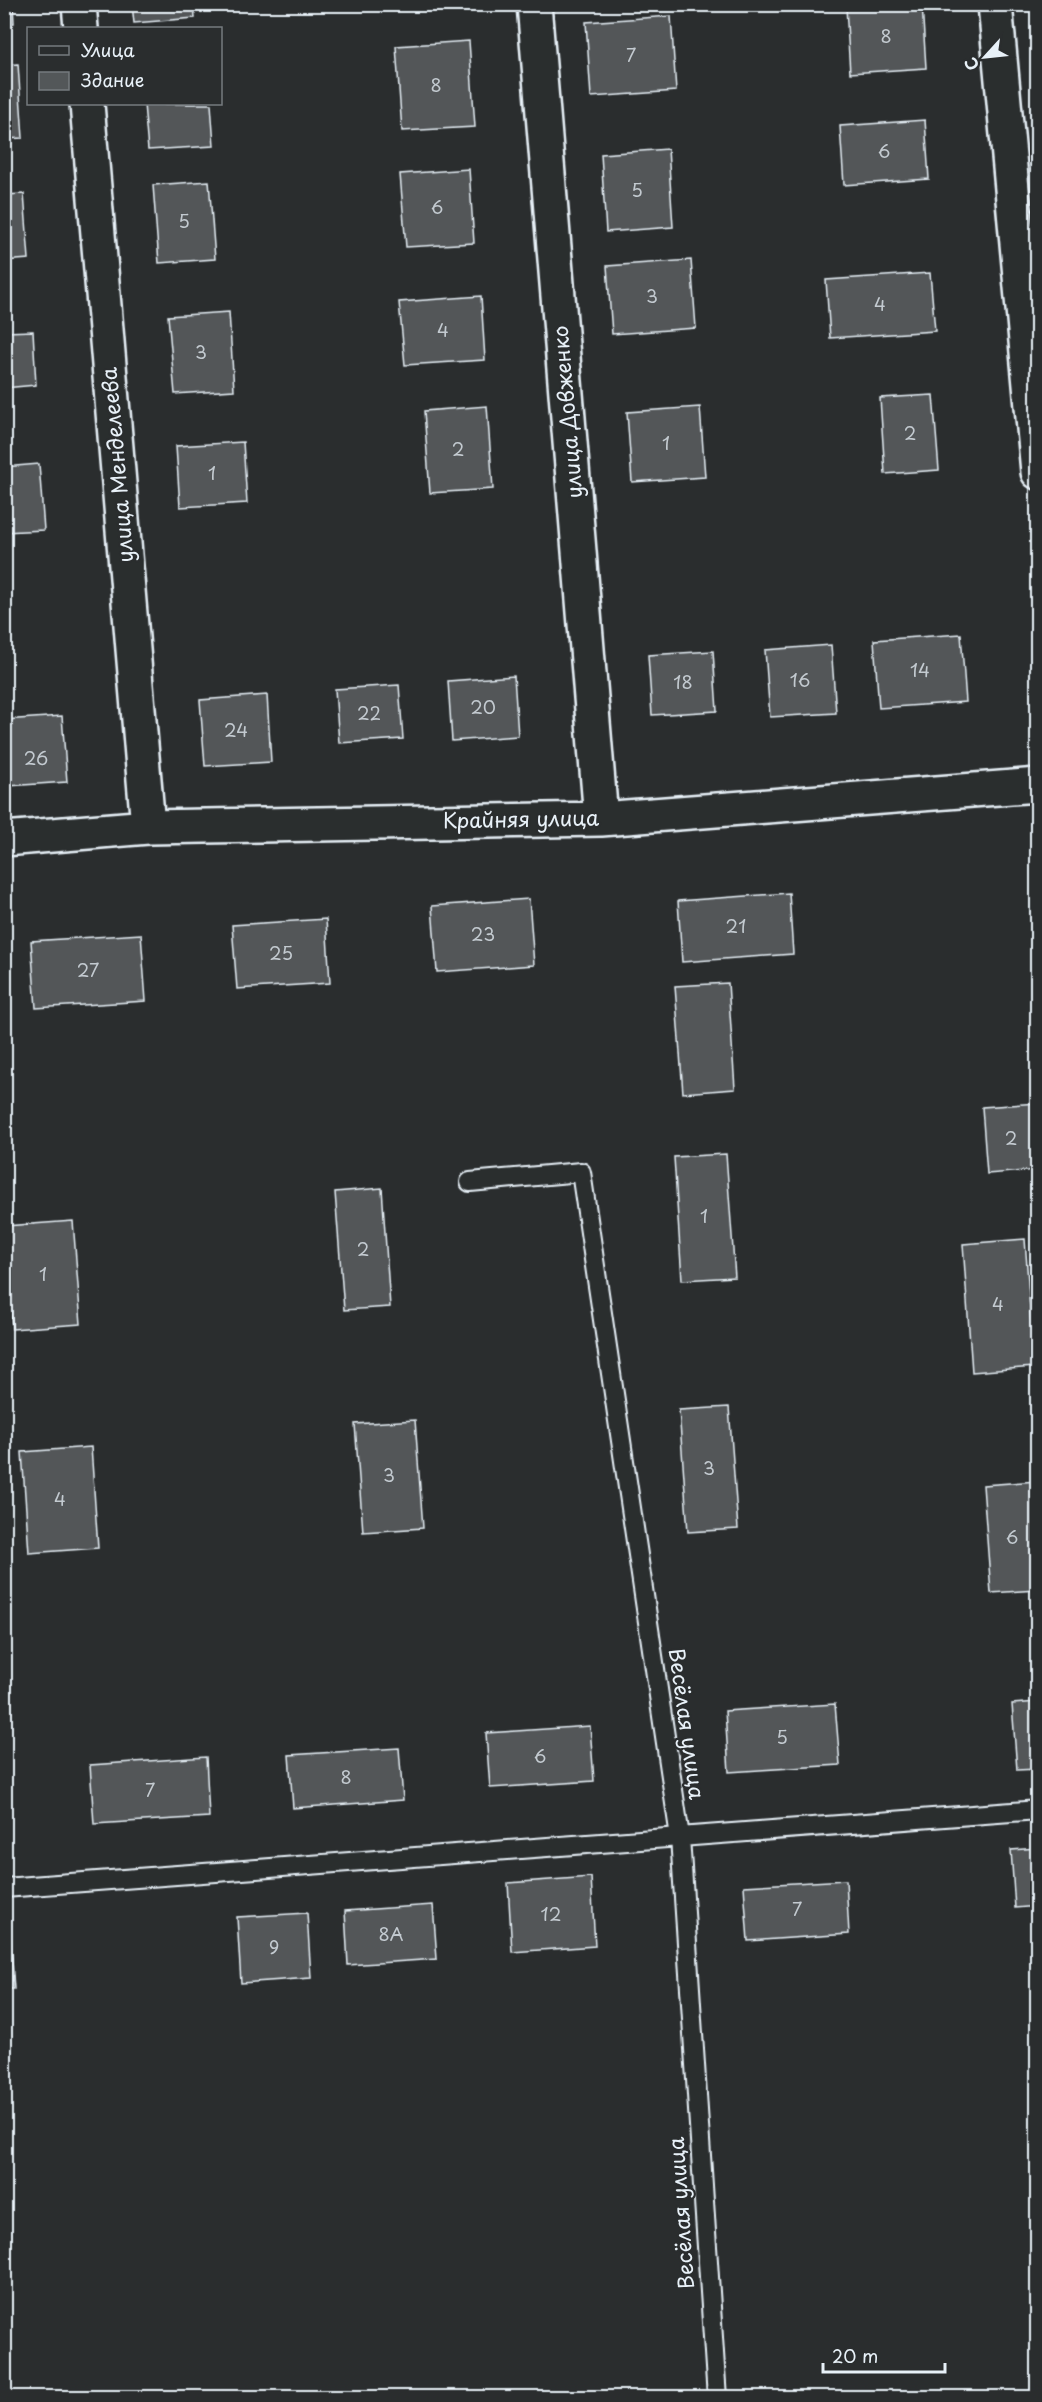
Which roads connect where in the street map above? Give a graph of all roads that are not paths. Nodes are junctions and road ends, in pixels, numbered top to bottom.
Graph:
1 (79, 4) edge
2 (534, 4) edge
3 (995, 4) edge
4 (81, 27) edge
5 (87, 105) edge
6 (1038, 472) edge
7 (1038, 785) edge
8 (601, 819) junction
9 (148, 827) junction
10 (4, 839) edge
11 (470, 1182) dead end
12 (1038, 1810) edge
13 (680, 1837) junction
14 (4, 1888) edge
15 (717, 2397) edge

1 - 4 street
2 - 8 street, улица Довженко
3 - 6 street
5 - 9 street, улица Менделеева
7 - 8 street, Крайняя улица
8 - 9 street, Крайняя улица
9 - 10 street, Крайняя улица
11 - 13 lane, Весёлая улица
12 - 13 lane
13 - 14 lane
13 - 15 lane, Весёлая улица

